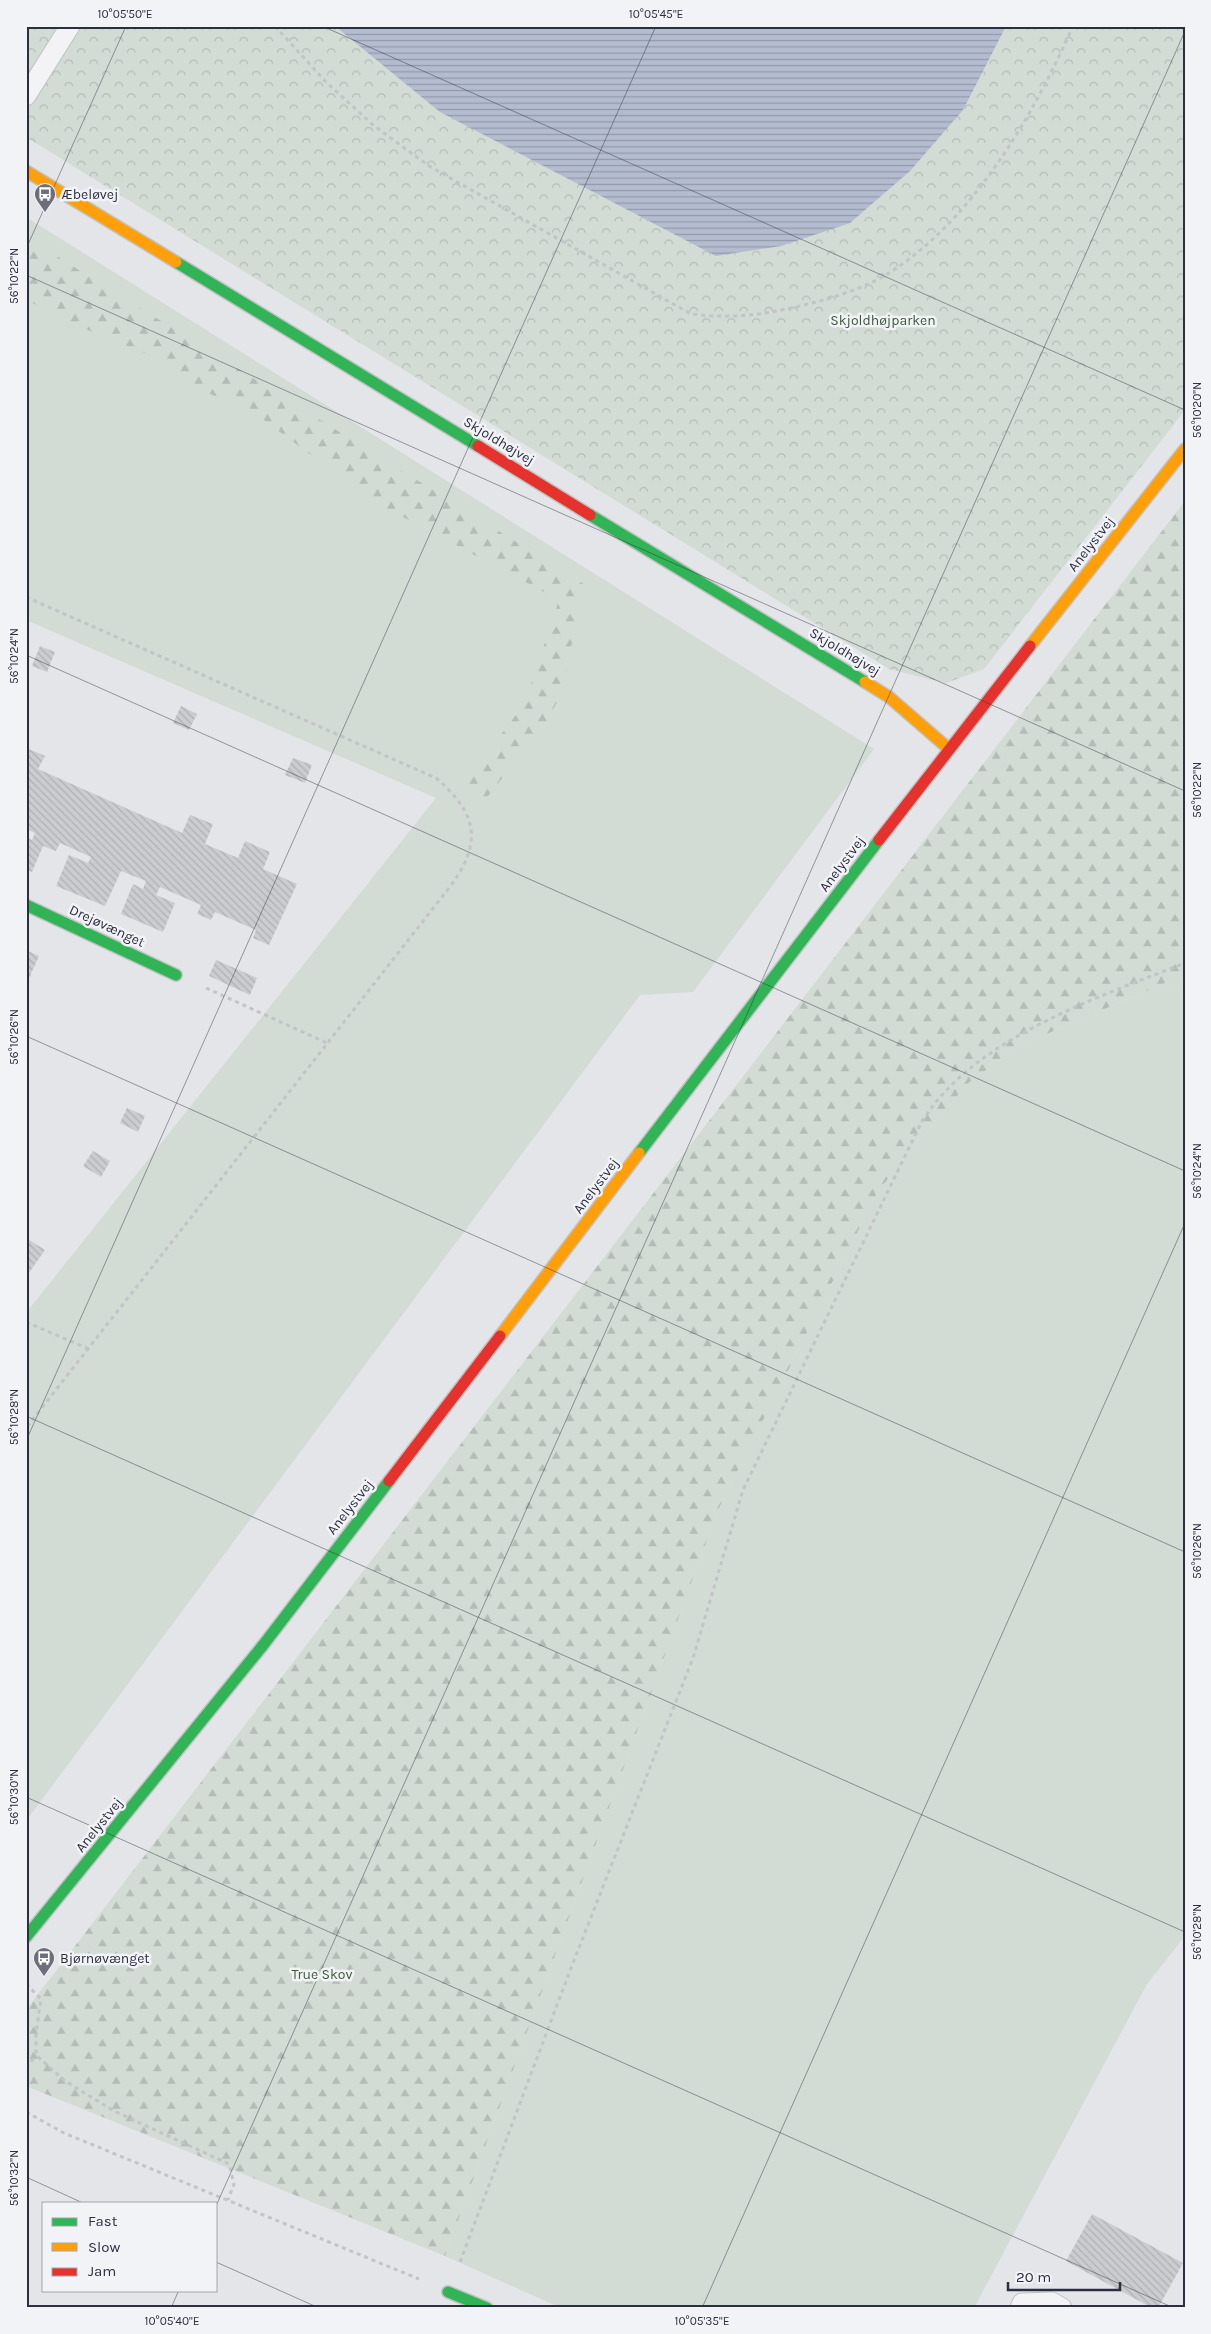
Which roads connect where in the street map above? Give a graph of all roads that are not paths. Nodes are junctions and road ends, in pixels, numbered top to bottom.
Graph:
1 (70, 26) edge
2 (26, 96) edge
3 (26, 171) edge
4 (1185, 449) edge
5 (949, 749) junction
6 (26, 905) edge
7 (176, 975) road end
8 (26, 1937) edge
9 (448, 2292) road end
10 (487, 2308) edge
11 (1020, 2308) edge
12 (1062, 2308) edge

1 - 2 lane
3 - 5 street, Skjoldhøjvej
4 - 5 street, Anelystvej
5 - 8 street, Anelystvej
6 - 7 street, Drejøvænget
9 - 10 street
11 - 12 lane

